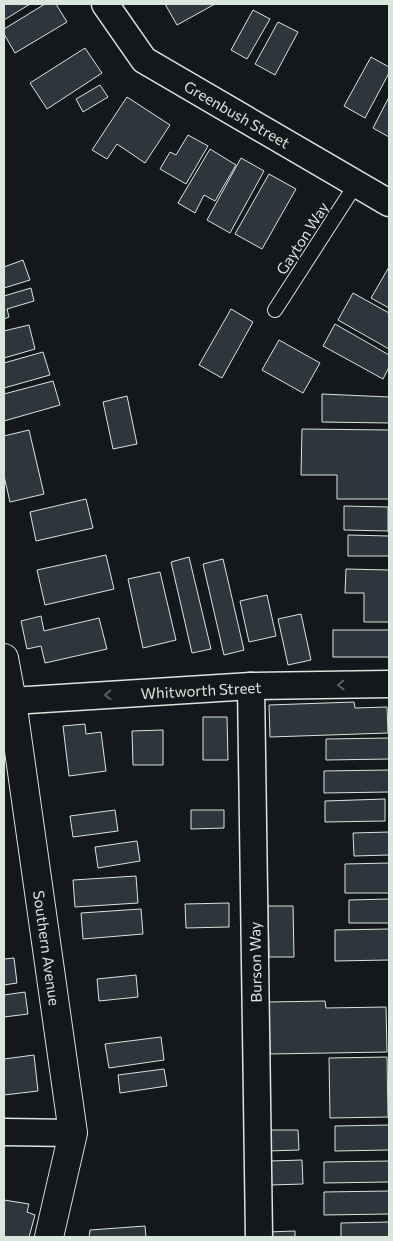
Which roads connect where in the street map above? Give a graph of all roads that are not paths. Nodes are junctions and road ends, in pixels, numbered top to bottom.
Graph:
1 (105, 4) edge
2 (356, 184) junction
3 (389, 203) edge
4 (275, 310) dead end
5 (4, 658) edge
6 (389, 684) edge
7 (251, 686) junction
8 (12, 701) junction
9 (4, 1132) edge
10 (73, 1133) junction
11 (49, 1237) edge
12 (259, 1237) edge

1 - 2 street, Greenbush Street
2 - 3 street, Greenbush Street
2 - 4 lane, Gayton Way
5 - 8 street, Southern Avenue
6 -> 7 street, Whitworth Street
7 -> 8 street, Whitworth Street
7 - 12 street, Burson Way
8 - 10 street, Southern Avenue
9 - 10 street
10 - 11 street, Southern Avenue

